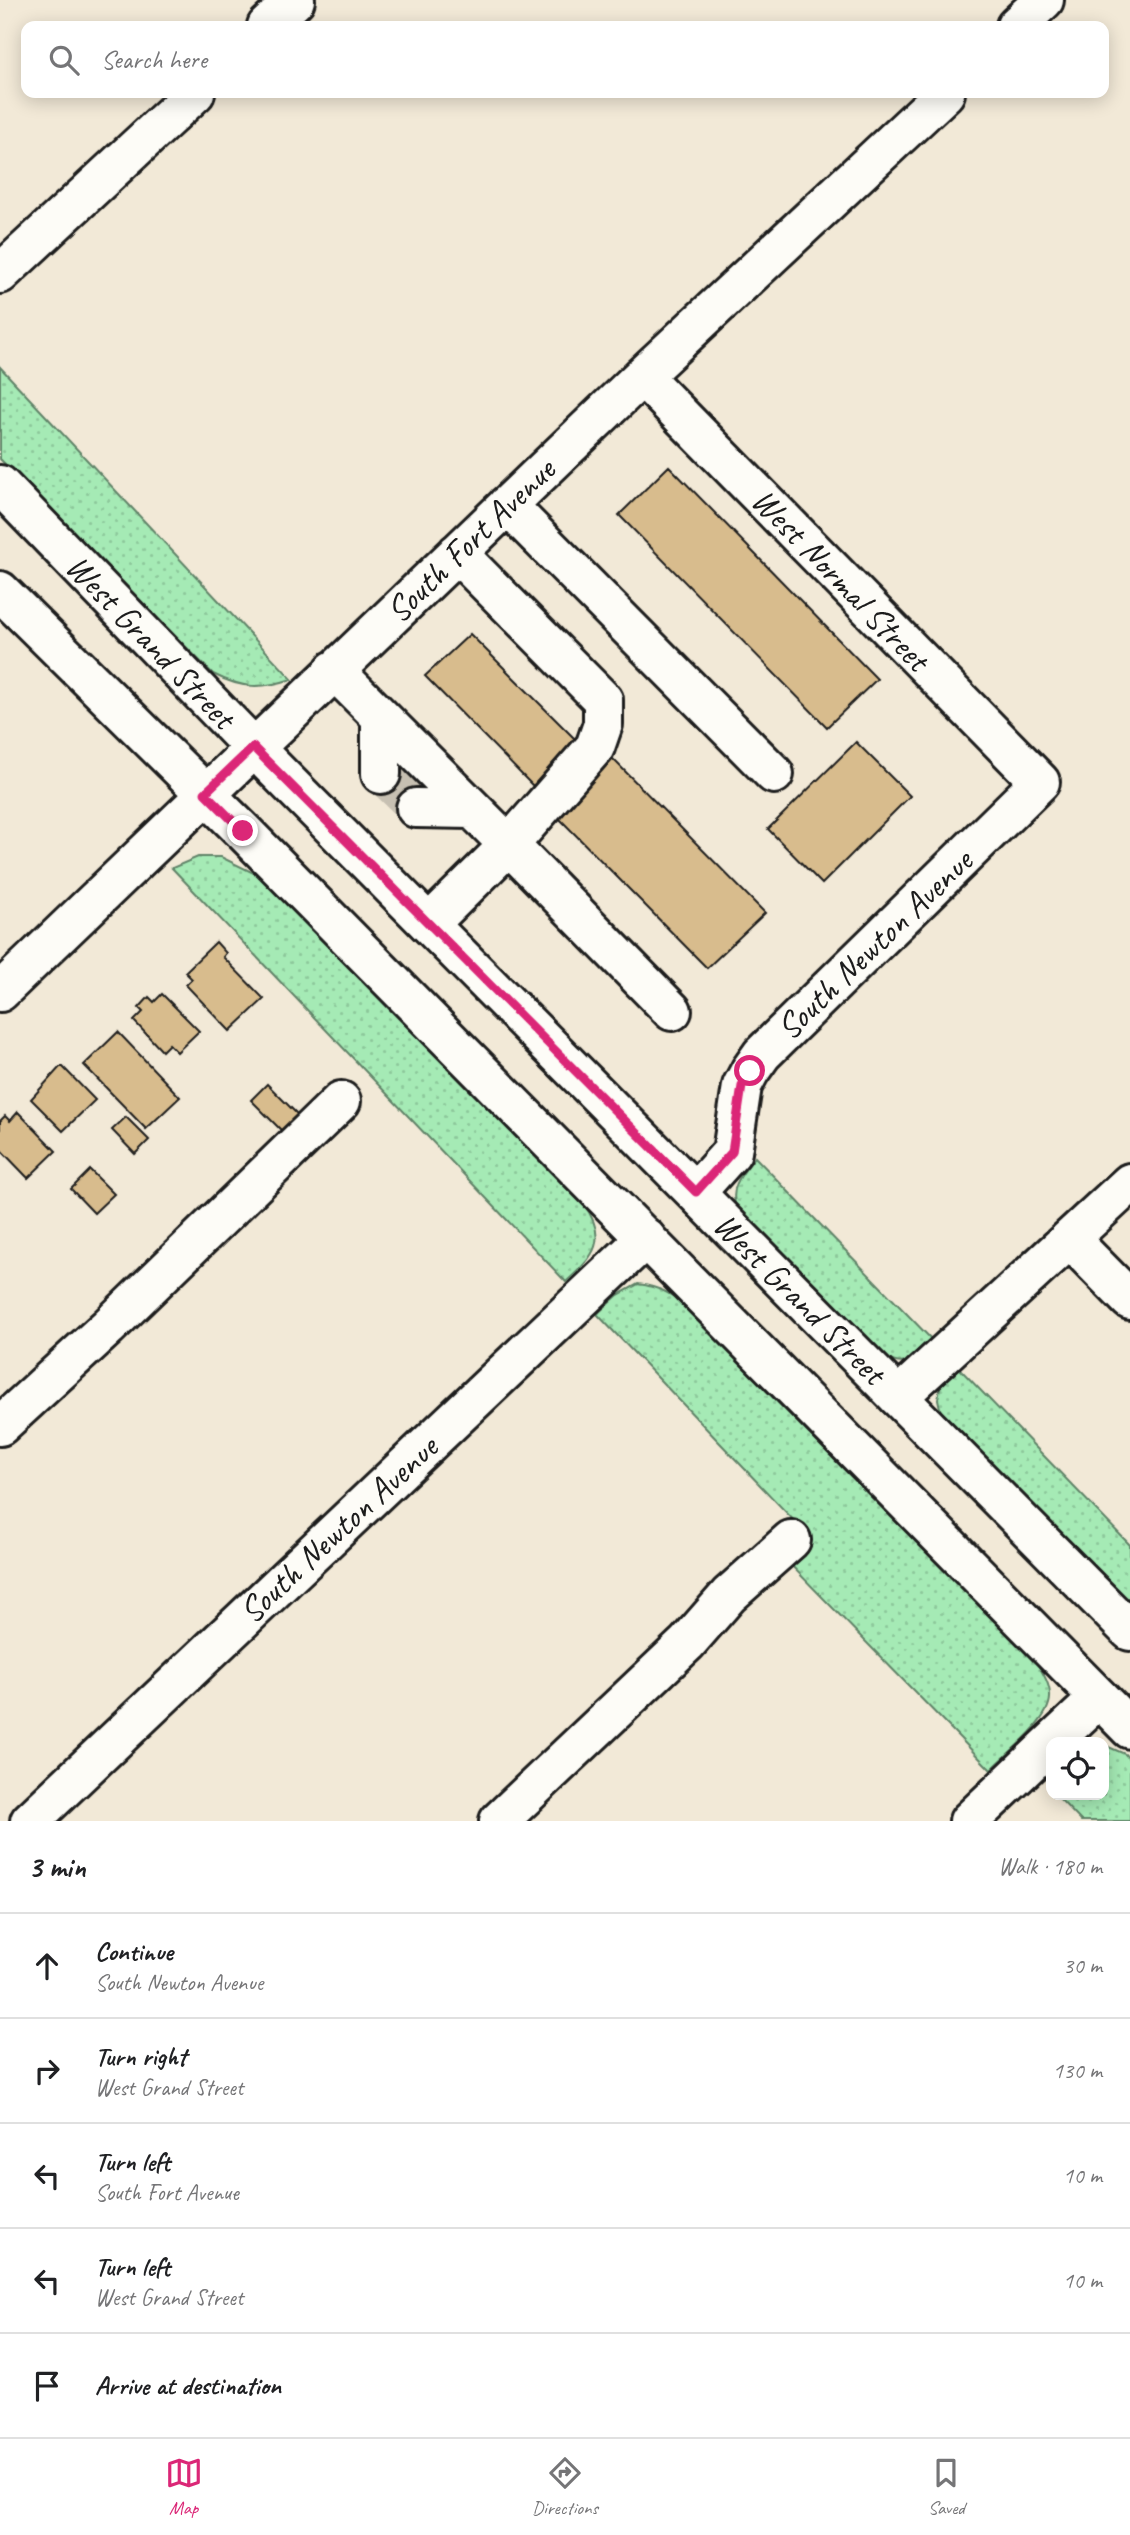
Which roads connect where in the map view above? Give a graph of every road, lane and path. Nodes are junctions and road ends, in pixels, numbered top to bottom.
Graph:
1 (295, 0) edge
2 (1044, 0) edge
3 (272, 21) edge
4 (1021, 21) edge
5 (190, 98) edge
6 (940, 98) edge
7 (0, 274) edge
8 (642, 376) junction
9 (0, 485) edge
10 (507, 505) junction
11 (457, 553) junction
12 (0, 591) edge
13 (334, 670) junction
14 (381, 717) junction
15 (253, 747) junction
16 (381, 774) dead end
17 (774, 774) dead end
18 (1040, 782) joint
19 (205, 793) junction
20 (416, 808) tunnel mouth
21 (472, 809) junction
22 (509, 845) junction
23 (429, 924) junction
24 (0, 992) edge
25 (672, 1011) dead end
26 (341, 1101) dead end
27 (1130, 1183) edge
28 (696, 1192) junction
29 (646, 1238) junction
30 (1069, 1239) junction
31 (1130, 1300) edge
32 (898, 1397) junction
33 (0, 1426) edge
34 (791, 1541) dead end
35 (1130, 1631) edge
36 (1099, 1698) junction
37 (1130, 1729) edge
38 (1058, 1737) edge
39 (1046, 1749) edge
40 (30, 1821) edge
41 (499, 1821) edge
42 (969, 1821) edge

1 - 3 street
2 - 4 street
5 - 7 street
6 - 8 street, South Fort Avenue
8 - 10 street, South Fort Avenue
8 - 18 street, West Normal Street
9 - 15 street, West Grand Street
10 - 11 street, South Fort Avenue
10 - 17 street
11 - 13 street, South Fort Avenue
11 - 22 street
12 - 19 street, West Grand Street
13 - 14 street
13 - 15 street, South Fort Avenue
14 - 16 street
14 - 21 street
15 - 19 street, South Fort Avenue
15 - 23 street, West Grand Street
18 - 28 street, South Newton Avenue
19 - 24 street, South Fort Avenue
19 - 29 street, West Grand Street
20 - 21 street
21 - 22 street
22 - 23 street
22 - 25 street
23 - 28 street, West Grand Street
26 - 33 street
27 - 30 street
28 - 32 street, West Grand Street
29 - 36 street, West Grand Street
29 - 40 street, South Newton Avenue
30 - 31 street
30 - 32 street
32 - 35 street, West Grand Street
34 - 41 street
36 - 37 street, West Grand Street
36 - 38 street
39 - 42 street

